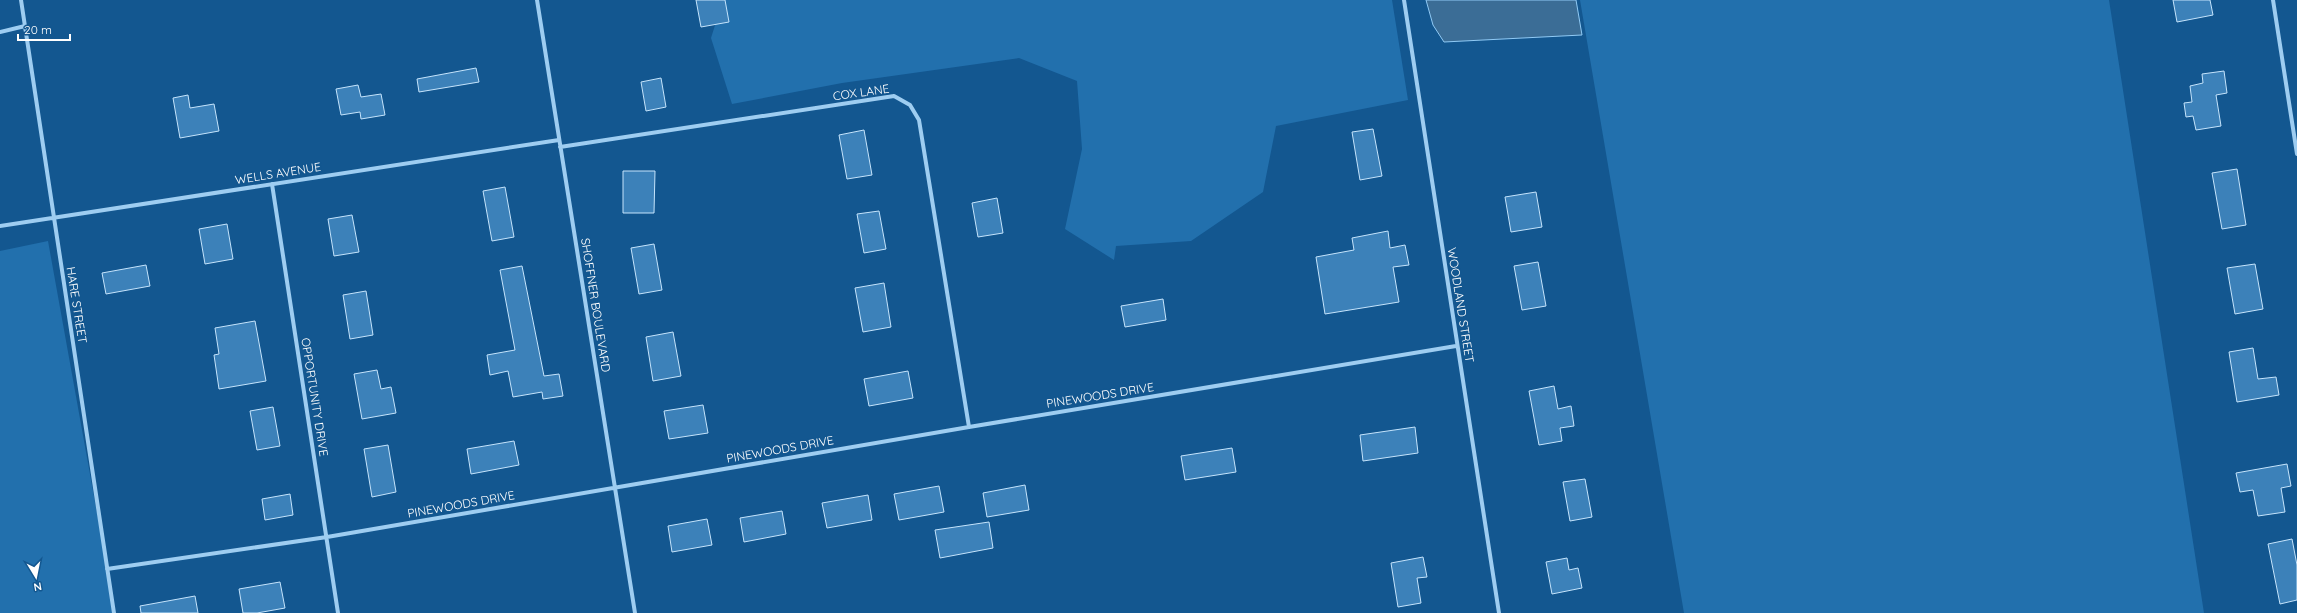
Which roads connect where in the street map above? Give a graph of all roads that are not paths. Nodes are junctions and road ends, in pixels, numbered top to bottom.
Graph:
1 (21, 0) edge
2 (536, 0) edge
3 (1404, 0) edge
4 (2273, 0) edge
5 (25, 26) junction
6 (0, 32) edge
7 (559, 140) junction
8 (560, 147) junction
9 (2297, 154) edge
10 (272, 184) junction
11 (53, 218) junction
12 (0, 226) edge
13 (1456, 346) junction
14 (968, 427) junction
15 (615, 488) junction
16 (327, 537) junction
17 (107, 569) junction
18 (114, 613) edge
19 (338, 613) edge
20 (635, 613) edge
21 (1499, 613) edge

1 - 5 street, HARE STREET
2 - 7 street, SHOFFNER BOULEVARD
3 - 13 street, WOODLAND STREET
4 - 9 street
5 - 6 street
5 - 11 street, HARE STREET
7 - 8 street, SHOFFNER BOULEVARD
7 - 10 street, WELLS AVENUE
8 - 14 street, COX LANE
8 - 15 street, SHOFFNER BOULEVARD
10 - 11 street, WELLS AVENUE
10 - 16 street, OPPORTUNITY DRIVE
11 - 12 street, WELLS AVENUE
11 - 17 street, HARE STREET
13 - 14 street, PINEWOODS DRIVE
13 - 21 street, WOODLAND STREET
14 - 15 street, PINEWOODS DRIVE
15 - 16 street, PINEWOODS DRIVE
15 - 20 street, SHOFFNER BOULEVARD
16 - 17 street, PINEWOODS DRIVE
16 - 19 street, OPPORTUNITY DRIVE
17 - 18 street, HARE STREET

